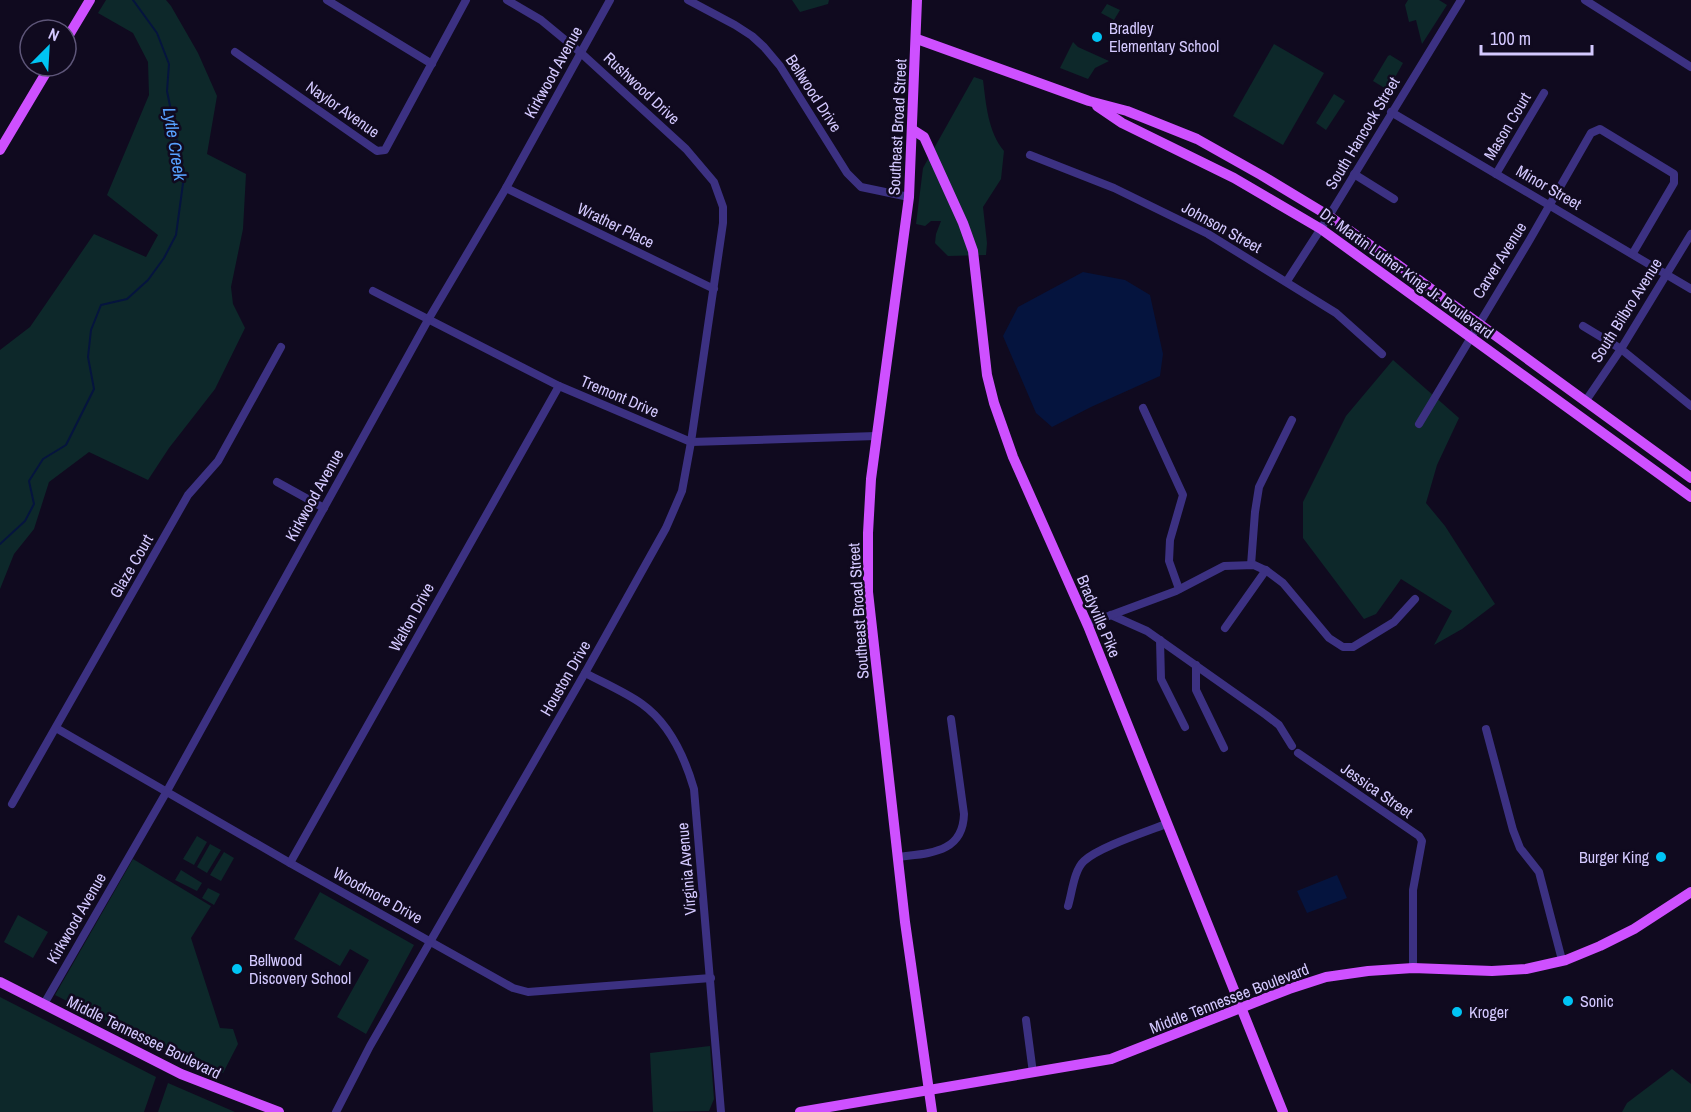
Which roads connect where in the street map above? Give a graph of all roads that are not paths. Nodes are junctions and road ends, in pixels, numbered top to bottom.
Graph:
1 (90, 0) edge
2 (327, 0) edge
3 (466, 0) edge
4 (507, 0) edge
5 (610, 0) edge
6 (688, 0) edge
7 (917, 0) edge
8 (1461, 0) edge
9 (1586, 0) edge
10 (78, 20) edge
11 (916, 39) junction
12 (235, 52) dead end
13 (581, 52) junction
14 (432, 64) junction
15 (1691, 67) edge
16 (43, 78) edge
17 (1544, 93) dead end
18 (1089, 101) junction
19 (1391, 112) junction
20 (913, 130) junction
21 (0, 150) edge
22 (1030, 155) dead end
23 (1354, 174) junction
24 (1496, 174) junction
25 (506, 188) junction
26 (909, 197) junction
27 (1394, 199) dead end
28 (1550, 204) junction
29 (1329, 216) junction
30 (723, 223) joint
31 (1321, 229) junction
32 (1691, 234) edge
33 (1633, 253) junction
34 (1666, 274) junction
35 (1287, 281) junction
36 (714, 289) junction
37 (1691, 290) edge
38 (373, 291) dead end
39 (428, 320) junction
40 (1478, 322) junction
41 (1583, 326) dead end
42 (1470, 337) junction
43 (281, 347) dead end
44 (1621, 349) junction
45 (1382, 354) dead end
46 (559, 386) junction
47 (1586, 402) junction
48 (1691, 406) edge
49 (1143, 408) dead end
50 (1292, 420) dead end
51 (1419, 423) dead end
52 (876, 436) junction
53 (691, 442) junction
54 (1691, 478) edge
55 (277, 482) dead end
56 (1691, 497) edge
57 (324, 507) junction
58 (1251, 565) junction
59 (1266, 570) junction
60 (1179, 589) junction
61 (1414, 599) dead end
62 (1112, 615) junction
63 (1087, 624) junction
64 (1225, 628) dead end
65 (1160, 640) junction
66 (1196, 665) junction
67 (585, 673) junction
68 (951, 719) dead end
69 (1185, 727) dead end
70 (56, 728) junction
71 (1486, 729) dead end
72 (1224, 748) dead end
73 (167, 791) junction
74 (12, 804) dead end
75 (1166, 824) junction
76 (898, 857) junction
77 (290, 863) junction
78 (1691, 892) edge
79 (1068, 906) dead end
80 (431, 942) junction
81 (1562, 960) junction
82 (1413, 968) junction
83 (711, 978) junction
84 (0, 982) edge
85 (44, 1004) junction
86 (1240, 1008) junction
87 (1026, 1020) dead end
88 (1033, 1073) junction
89 (929, 1091) junction
90 (279, 1112) edge
91 (336, 1112) edge
92 (721, 1112) edge
93 (800, 1112) edge
94 (932, 1112) edge
95 (1283, 1112) edge

1 - 10 main road
2 - 14 street
3 - 14 street, Naylor Avenue
4 - 13 street, Rushwood Drive
5 - 13 street, Kirkwood Avenue
6 - 26 street, Bellwood Drive
7 - 11 main road, Southeast Broad Street
8 - 19 street, South Hancock Street
9 - 15 street
11 - 18 main road, Dr. Martin Luther King Jr. Boulevard
11 - 20 main road, Southeast Broad Street
12 - 14 street, Naylor Avenue
13 - 25 street, Kirkwood Avenue
13 - 30 street, Rushwood Drive
16 - 21 main road
17 - 24 street, Mason Court
18 - 29 main road, Dr. Martin Luther King Jr. Boulevard
18 - 31 main road, Dr. Martin Luther King Jr. Boulevard
19 - 23 street, South Hancock Street
19 - 24 street, Minor Street
20 - 26 main road, Southeast Broad Street
20 - 63 main road, Bradyville Pike
22 - 35 street, Johnson Street
23 - 27 street
23 - 29 street, South Hancock Street
24 - 28 street, Minor Street
25 - 36 street, Wrather Place
25 - 39 street, Kirkwood Avenue
26 - 52 main road, Southeast Broad Street
28 - 33 street, Minor Street
28 - 33 street, Carver Avenue
28 - 40 street, Carver Avenue
29 - 31 street, South Hancock Street
29 - 40 main road, Dr. Martin Luther King Jr. Boulevard
30 - 36 street, Houston Drive
31 - 35 street, South Hancock Street
31 - 42 main road, Dr. Martin Luther King Jr. Boulevard
32 - 34 street, South Bilbro Avenue
33 - 34 street, Minor Street
34 - 37 street, Minor Street
34 - 44 street, South Bilbro Avenue
35 - 45 street, Johnson Street
36 - 53 street, Houston Drive
38 - 39 street, Tremont Drive
39 - 46 street, Tremont Drive
39 - 57 street, Kirkwood Avenue
40 - 42 street, Carver Avenue
40 - 47 main road, Dr. Martin Luther King Jr. Boulevard
41 - 44 street
42 - 51 street, Carver Avenue
42 - 56 main road, Dr. Martin Luther King Jr. Boulevard
43 - 70 street, Glaze Court
44 - 47 street, South Bilbro Avenue
44 - 48 street
46 - 53 street, Tremont Drive
46 - 77 street, Walton Drive
47 - 54 main road, Dr. Martin Luther King Jr. Boulevard
49 - 60 street
50 - 58 street
52 - 53 street, Tremont Drive
52 - 76 main road, Southeast Broad Street
53 - 67 street, Houston Drive
55 - 57 street
57 - 73 street, Kirkwood Avenue
58 - 59 street
58 - 60 street
59 - 61 street
59 - 64 street
60 - 62 street
62 - 63 street
62 - 65 street, Jessica Street
63 - 75 main road, Bradyville Pike
65 - 66 street, Jessica Street
65 - 69 street
66 - 72 street
66 - 82 street, Jessica Street
67 - 80 street, Houston Drive
67 - 83 street, Virginia Avenue
68 - 76 street
70 - 73 street, Woodmore Drive
70 - 74 street, Glaze Court
71 - 81 street
73 - 77 street, Woodmore Drive
73 - 85 street, Kirkwood Avenue
75 - 79 street
75 - 86 main road, Bradyville Pike
76 - 89 main road, Southeast Broad Street
77 - 80 street, Woodmore Drive
78 - 81 main road, Middle Tennessee Boulevard
80 - 83 street, Woodmore Drive
80 - 91 street, Houston Drive
81 - 82 main road, Middle Tennessee Boulevard
82 - 86 main road, Middle Tennessee Boulevard
83 - 92 street, Virginia Avenue
84 - 85 main road, Middle Tennessee Boulevard
85 - 90 main road, Middle Tennessee Boulevard
86 - 88 main road, Middle Tennessee Boulevard
86 - 95 main road, Bradyville Pike
87 - 88 street
88 - 89 main road, Middle Tennessee Boulevard
89 - 93 main road, Middle Tennessee Boulevard
89 - 94 main road, Southeast Broad Street

